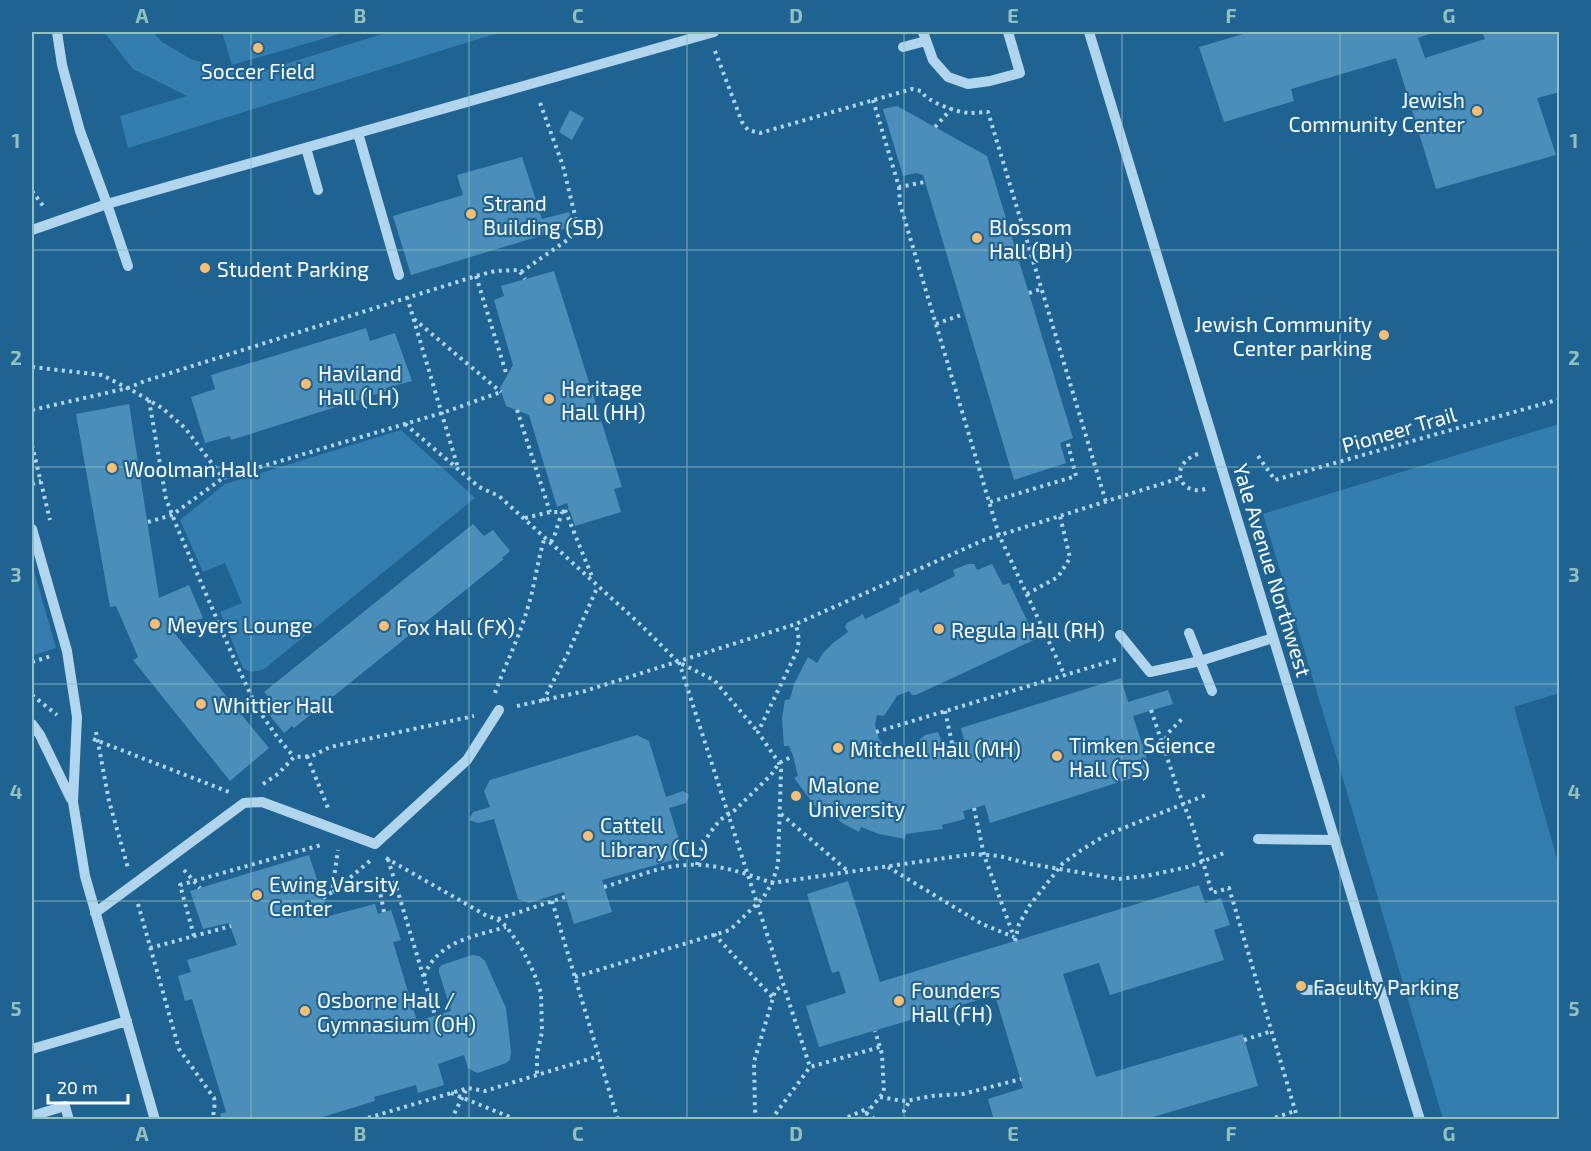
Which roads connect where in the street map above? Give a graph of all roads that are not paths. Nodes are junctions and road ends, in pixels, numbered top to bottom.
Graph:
1 (57, 32) edge
2 (711, 32) edge
3 (1008, 32) edge
4 (1089, 32) edge
5 (925, 36) edge
6 (903, 47) dead end
7 (357, 133) junction
8 (306, 148) junction
9 (318, 190) dead end
10 (107, 204) junction
11 (32, 230) edge
12 (128, 266) dead end
13 (399, 275) road end
14 (32, 529) edge
15 (1189, 633) dead end
16 (1120, 635) dead end
17 (1274, 638) junction
18 (1200, 661) junction
19 (1212, 691) dead end
20 (499, 710) road end
21 (32, 723) edge
22 (73, 802) junction
23 (1258, 839) dead end
24 (1335, 840) junction
25 (95, 913) junction
26 (1380, 989) junction
27 (1304, 990) dead end
28 (127, 1021) junction
29 (32, 1050) edge
30 (32, 1116) edge
31 (69, 1119) edge
32 (155, 1119) edge
33 (1420, 1119) edge

1 - 10 street
2 - 7 street
3 - 5 street
4 - 17 street, Yale Avenue Northwest
5 - 6 street
7 - 8 street
7 - 13 street
8 - 9 street
8 - 10 street
10 - 11 street
10 - 12 street
14 - 22 street
15 - 18 street
16 - 18 street
17 - 18 street
17 - 24 street, Yale Avenue Northwest
18 - 19 street
20 - 25 street
21 - 22 street
22 - 25 street
23 - 24 street
24 - 26 street, Yale Avenue Northwest
25 - 28 street
26 - 27 street
26 - 33 street, Yale Avenue Northwest
28 - 29 street
28 - 32 street
30 - 31 street

